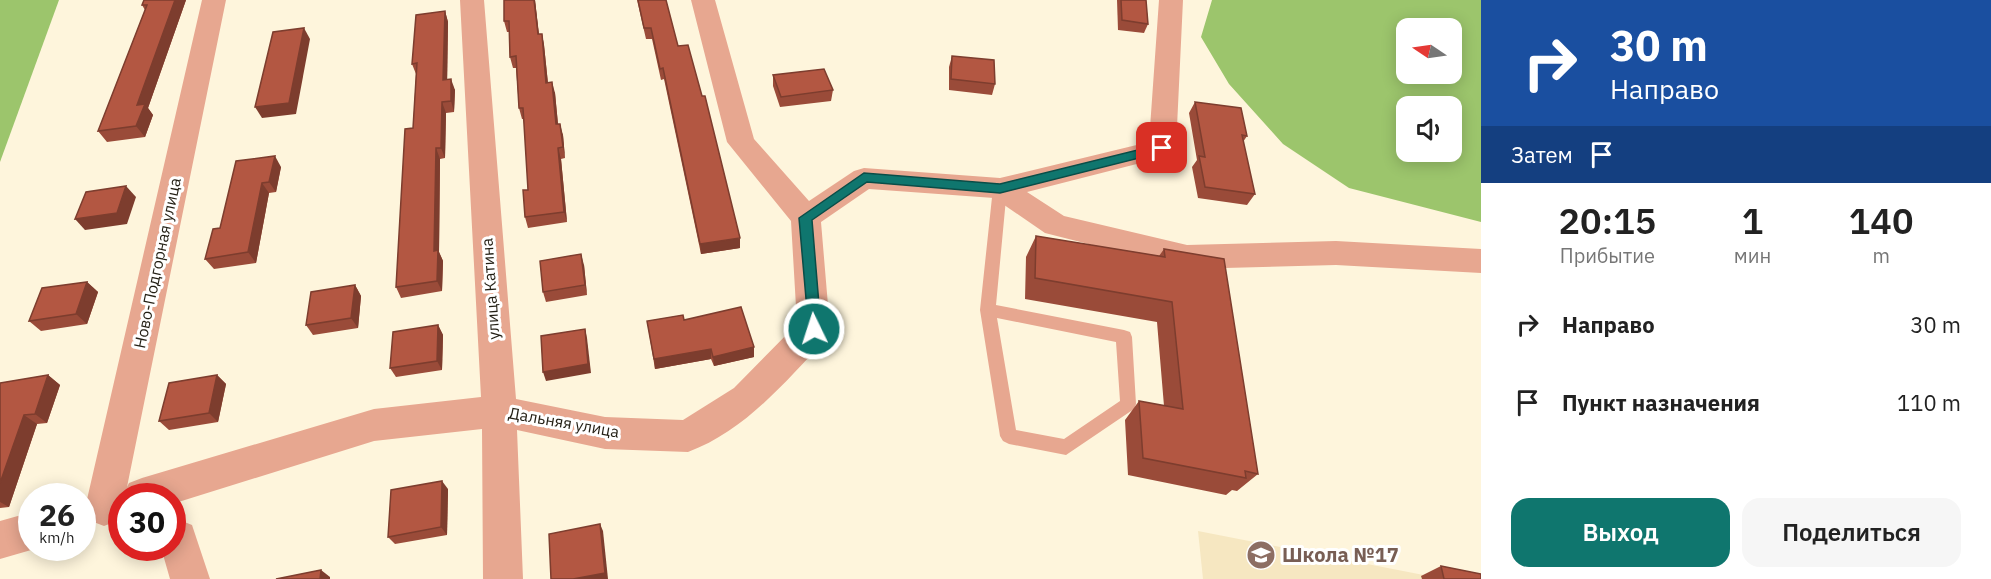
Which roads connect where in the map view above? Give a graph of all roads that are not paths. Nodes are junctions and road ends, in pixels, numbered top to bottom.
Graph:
1 (214, 0) edge
2 (472, 0) edge
3 (703, 0) edge
4 (1171, 0) edge
5 (1000, 188) junction
6 (806, 218) junction
7 (1481, 261) edge
8 (988, 310) junction
9 (499, 411) junction
10 (184, 483) edge
11 (107, 510) edge
12 (18, 535) edge
13 (0, 540) edge
14 (184, 561) edge
15 (190, 579) edge
16 (503, 579) edge

1 - 11 street, Ново-Подгорная улица
2 - 9 street, улица Катина
3 - 6 street
4 - 5 street
5 - 6 street
5 - 7 street
5 - 8 lane
6 - 9 street, Дальняя улица
8 - 8 lane
9 - 10 street, Дальняя улица
9 - 16 street, улица Катина
12 - 13 street
14 - 15 street

